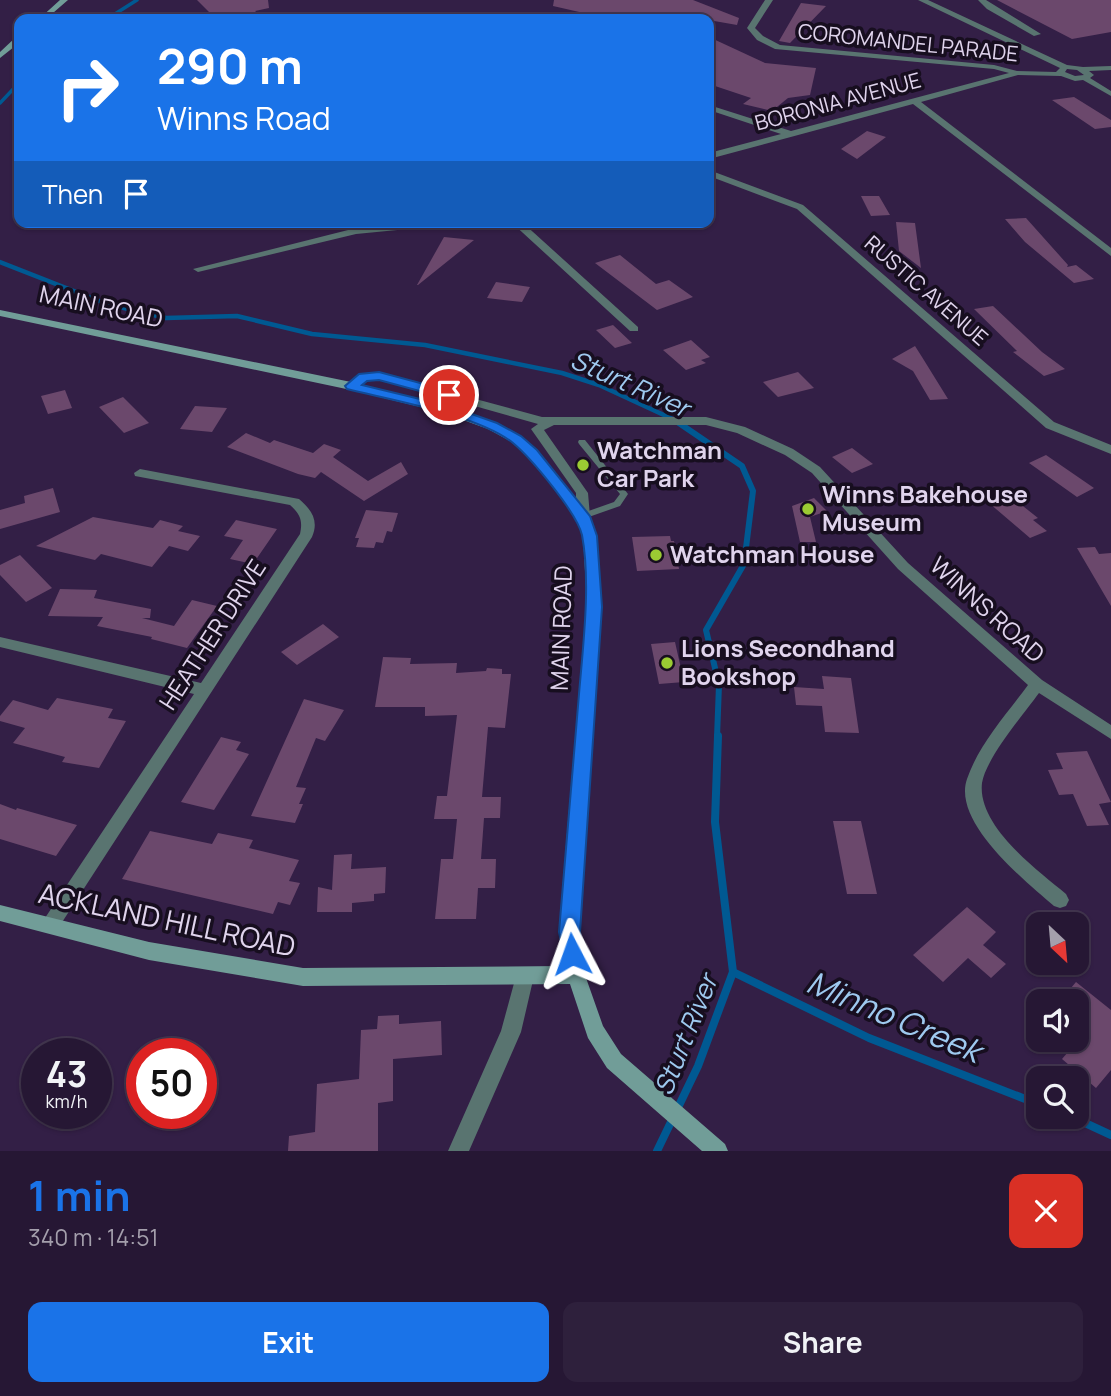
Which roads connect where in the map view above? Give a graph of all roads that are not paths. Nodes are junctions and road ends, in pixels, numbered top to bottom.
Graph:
1 (64, 0) edge
2 (769, 0) edge
3 (922, 0) edge
4 (982, 0) edge
5 (48, 14) edge
6 (1037, 34) dead end
7 (14, 43) edge
8 (0, 56) edge
9 (1063, 71) junction
10 (1111, 71) edge
11 (1017, 73) junction
12 (1086, 74) junction
13 (1111, 94) edge
14 (915, 101) junction
15 (714, 109) edge
16 (790, 134) junction
17 (714, 155) edge
18 (714, 175) edge
19 (387, 228) edge
20 (523, 228) edge
21 (1111, 253) edge
22 (198, 269) dead end
23 (0, 313) edge
24 (634, 329) dead end
25 (351, 386) junction
26 (552, 421) junction
27 (582, 442) dead end
28 (1111, 450) edge
29 (140, 473) dead end
30 (583, 516) junction
31 (0, 642) edge
32 (1037, 684) junction
33 (204, 690) junction
34 (1111, 733) edge
35 (1060, 900) dead end
36 (0, 913) edge
37 (51, 925) junction
38 (576, 975) junction
39 (525, 976) junction
40 (458, 1151) edge
41 (718, 1151) edge

1 - 5 main road
2 - 11 street, COROMANDEL PARADE
3 - 9 street
4 - 6 street
7 - 8 main road
9 - 11 street, COROMANDEL PARADE
9 - 12 street
10 - 12 street
11 - 14 street, BORONIA AVENUE
12 - 13 street
14 - 16 street, BORONIA AVENUE
14 - 21 street
15 - 16 street
16 - 17 street, BORONIA AVENUE
18 - 28 street, RUSTIC AVENUE
19 - 22 street
20 - 24 street
23 - 25 main road, MAIN ROAD
25 - 26 street
25 - 30 main road, MAIN ROAD
26 - 30 street
26 - 32 street, WINNS ROAD
27 - 30 lane
29 - 33 street, HEATHER DRIVE
30 - 38 main road, MAIN ROAD
31 - 33 street
32 - 34 street, WINNS ROAD
32 - 35 street
33 - 37 street, HEATHER DRIVE
36 - 37 main road, ACKLAND HILL ROAD
37 - 39 main road, ACKLAND HILL ROAD
38 - 39 main road, ACKLAND HILL ROAD
38 - 41 main road, MAIN ROAD
39 - 40 street

